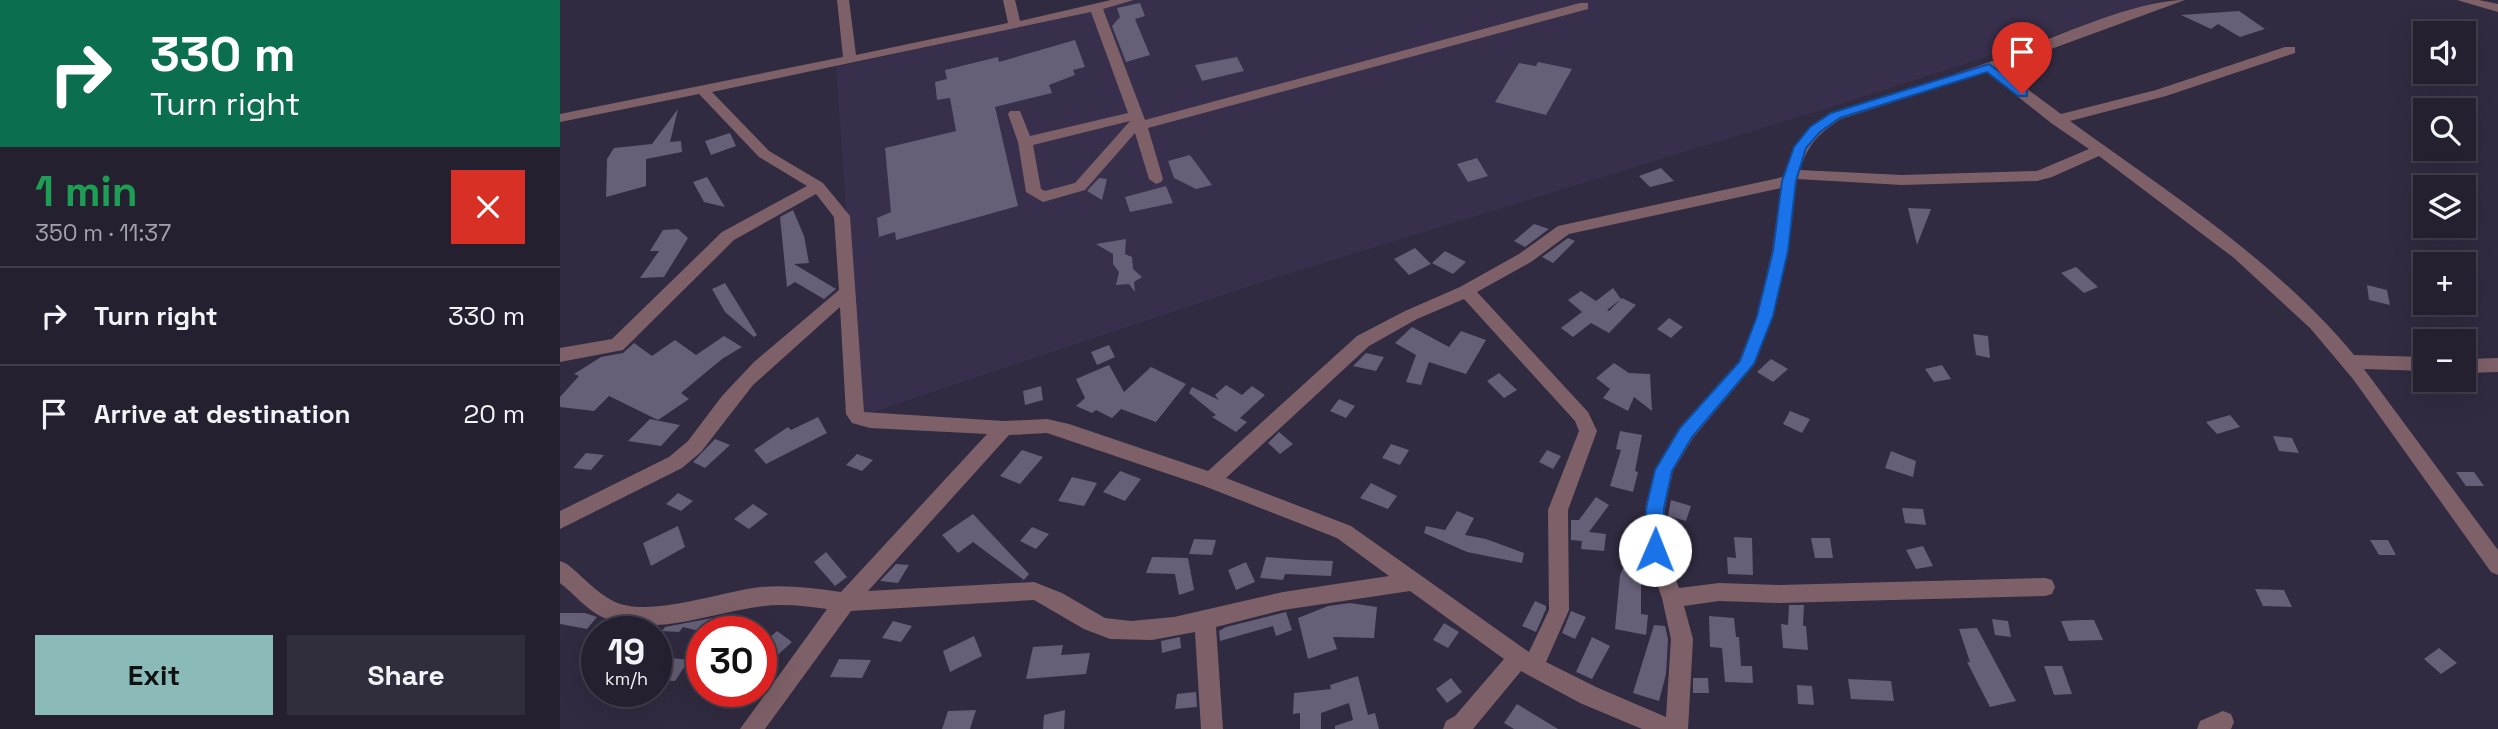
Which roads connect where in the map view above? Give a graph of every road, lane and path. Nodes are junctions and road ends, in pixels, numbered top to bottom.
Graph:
1 (843, 0) edge
2 (1009, 0) edge
3 (1128, 0) edge
4 (2179, 0) edge
5 (2463, 0) edge
6 (1584, 6) dead end
7 (1096, 8) junction
8 (2498, 8) edge
9 (1015, 26) junction
10 (2290, 50) dead end
11 (850, 60) junction
12 (1989, 67) junction
13 (702, 89) junction
14 (1015, 114) dead end
15 (560, 118) edge
16 (1138, 120) junction
17 (2056, 120) junction
18 (1024, 142) junction
19 (2101, 149) junction
20 (1790, 177) junction
21 (1156, 179) dead end
22 (818, 186) junction
23 (1466, 292) junction
24 (846, 293) junction
25 (560, 355) edge
26 (2350, 362) junction
27 (2413, 364) edge
28 (2498, 365) edge
29 (2476, 366) edge
30 (1004, 428) junction
31 (1211, 480) junction
32 (560, 521) edge
33 (2498, 566) edge
34 (560, 570) edge
35 (1416, 581) junction
36 (2045, 587) dead end
37 (1672, 598) junction
38 (845, 602) junction
39 (1205, 618) junction
40 (1526, 662) junction
41 (751, 729) edge
42 (1212, 729) edge
43 (1454, 729) edge
44 (1669, 729) edge
45 (1677, 729) edge

1 - 11 street
2 - 9 street
3 - 7 street
4 - 12 street
5 - 8 street
6 - 16 street
7 - 9 street
7 - 16 street
9 - 11 street
10 - 17 street
11 - 13 street
12 - 17 street
12 - 20 street
13 - 15 street
13 - 22 street
14 - 18 street
16 - 18 street
16 - 18 street
16 - 21 street
17 - 19 street
19 - 20 street
19 - 26 street
20 - 23 street
20 - 37 street
22 - 24 street
22 - 25 street
23 - 31 street
23 - 40 street
24 - 30 street
24 - 32 street
26 - 27 street
26 - 33 street
28 - 29 street
30 - 31 street
30 - 38 street
31 - 35 street
34 - 38 street
35 - 39 street
35 - 40 street
36 - 37 street
37 - 45 street
38 - 39 street
38 - 41 street
39 - 42 street
40 - 43 street
40 - 44 street

